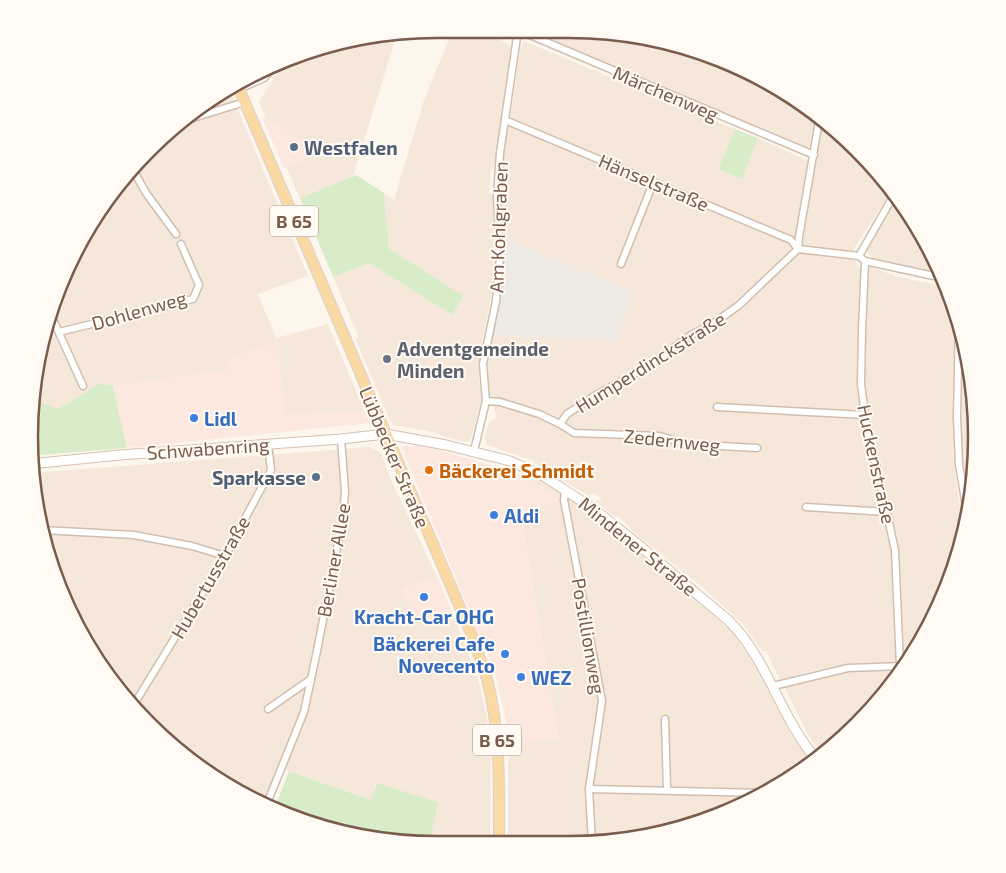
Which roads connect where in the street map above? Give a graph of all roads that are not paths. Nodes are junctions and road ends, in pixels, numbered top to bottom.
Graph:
1 (517, 38) edge
2 (537, 38) edge
3 (240, 90) edge
4 (245, 102) junction
5 (200, 116) edge
6 (505, 120) junction
7 (819, 125) edge
8 (814, 155) junction
9 (136, 175) edge
10 (653, 183) junction
11 (890, 200) edge
12 (176, 234) dead end
13 (181, 244) dead end
14 (798, 249) junction
15 (859, 256) junction
16 (865, 261) junction
17 (621, 264) dead end
18 (935, 277) edge
19 (54, 322) edge
20 (59, 332) junction
21 (958, 348) edge
22 (83, 386) dead end
23 (486, 401) junction
24 (718, 407) dead end
25 (865, 415) junction
26 (560, 424) junction
27 (386, 434) junction
28 (340, 439) junction
29 (268, 444) junction
30 (757, 448) dead end
31 (474, 451) junction
32 (38, 463) edge
33 (566, 490) junction
34 (963, 500) edge
35 (806, 507) dead end
36 (887, 512) junction
37 (49, 530) edge
38 (225, 556) junction
39 (901, 657) edge
40 (895, 666) edge
41 (311, 679) junction
42 (773, 686) junction
43 (137, 700) edge
44 (268, 709) dead end
45 (665, 719) dead end
46 (812, 753) edge
47 (589, 789) junction
48 (667, 790) junction
49 (745, 794) edge
50 (269, 798) edge
51 (592, 835) edge
52 (499, 836) edge

1 - 6 street, Am Kohlgraben
2 - 8 street, Märchenweg
3 - 4 main road, Lübbecker Straße / B 65
4 - 5 street
4 - 27 main road, Lübbecker Straße / B 65
6 - 10 street, Hänselstraße
6 - 23 street, Am Kohlgraben
7 - 8 street
8 - 14 street
9 - 12 street
10 - 14 street, Hänselstraße
10 - 17 street
11 - 15 street
13 - 20 street, Dohlenweg
14 - 15 street
14 - 26 street, Humperdinckstraße
15 - 16 street
16 - 18 street
16 - 25 street, Huckenstraße
19 - 20 street
20 - 22 street
21 - 34 street
23 - 26 street, Humperdinckstraße
23 - 31 street, Am Kohlgraben
24 - 25 street
25 - 36 street, Huckenstraße
26 - 30 street, Zedernweg
27 - 28 street, Schwabenring
27 - 31 street, Mindener Straße
27 - 52 main road, Lübbecker Straße / B 65
28 - 29 street, Schwabenring
28 - 41 street, Berliner Allee
29 - 32 street, Schwabenring
29 - 38 street, Hubertusstraße
31 - 33 street, Mindener Straße
33 - 42 street, Mindener Straße
33 - 47 street, Postillionweg
35 - 36 street
36 - 39 street, Huckenstraße
37 - 38 street
38 - 43 street, Hubertusstraße
40 - 42 street
41 - 44 street
41 - 50 street, Berliner Allee
42 - 46 street, Mindener Straße
45 - 48 street
47 - 48 street
47 - 51 street, Postillionweg
48 - 49 street

